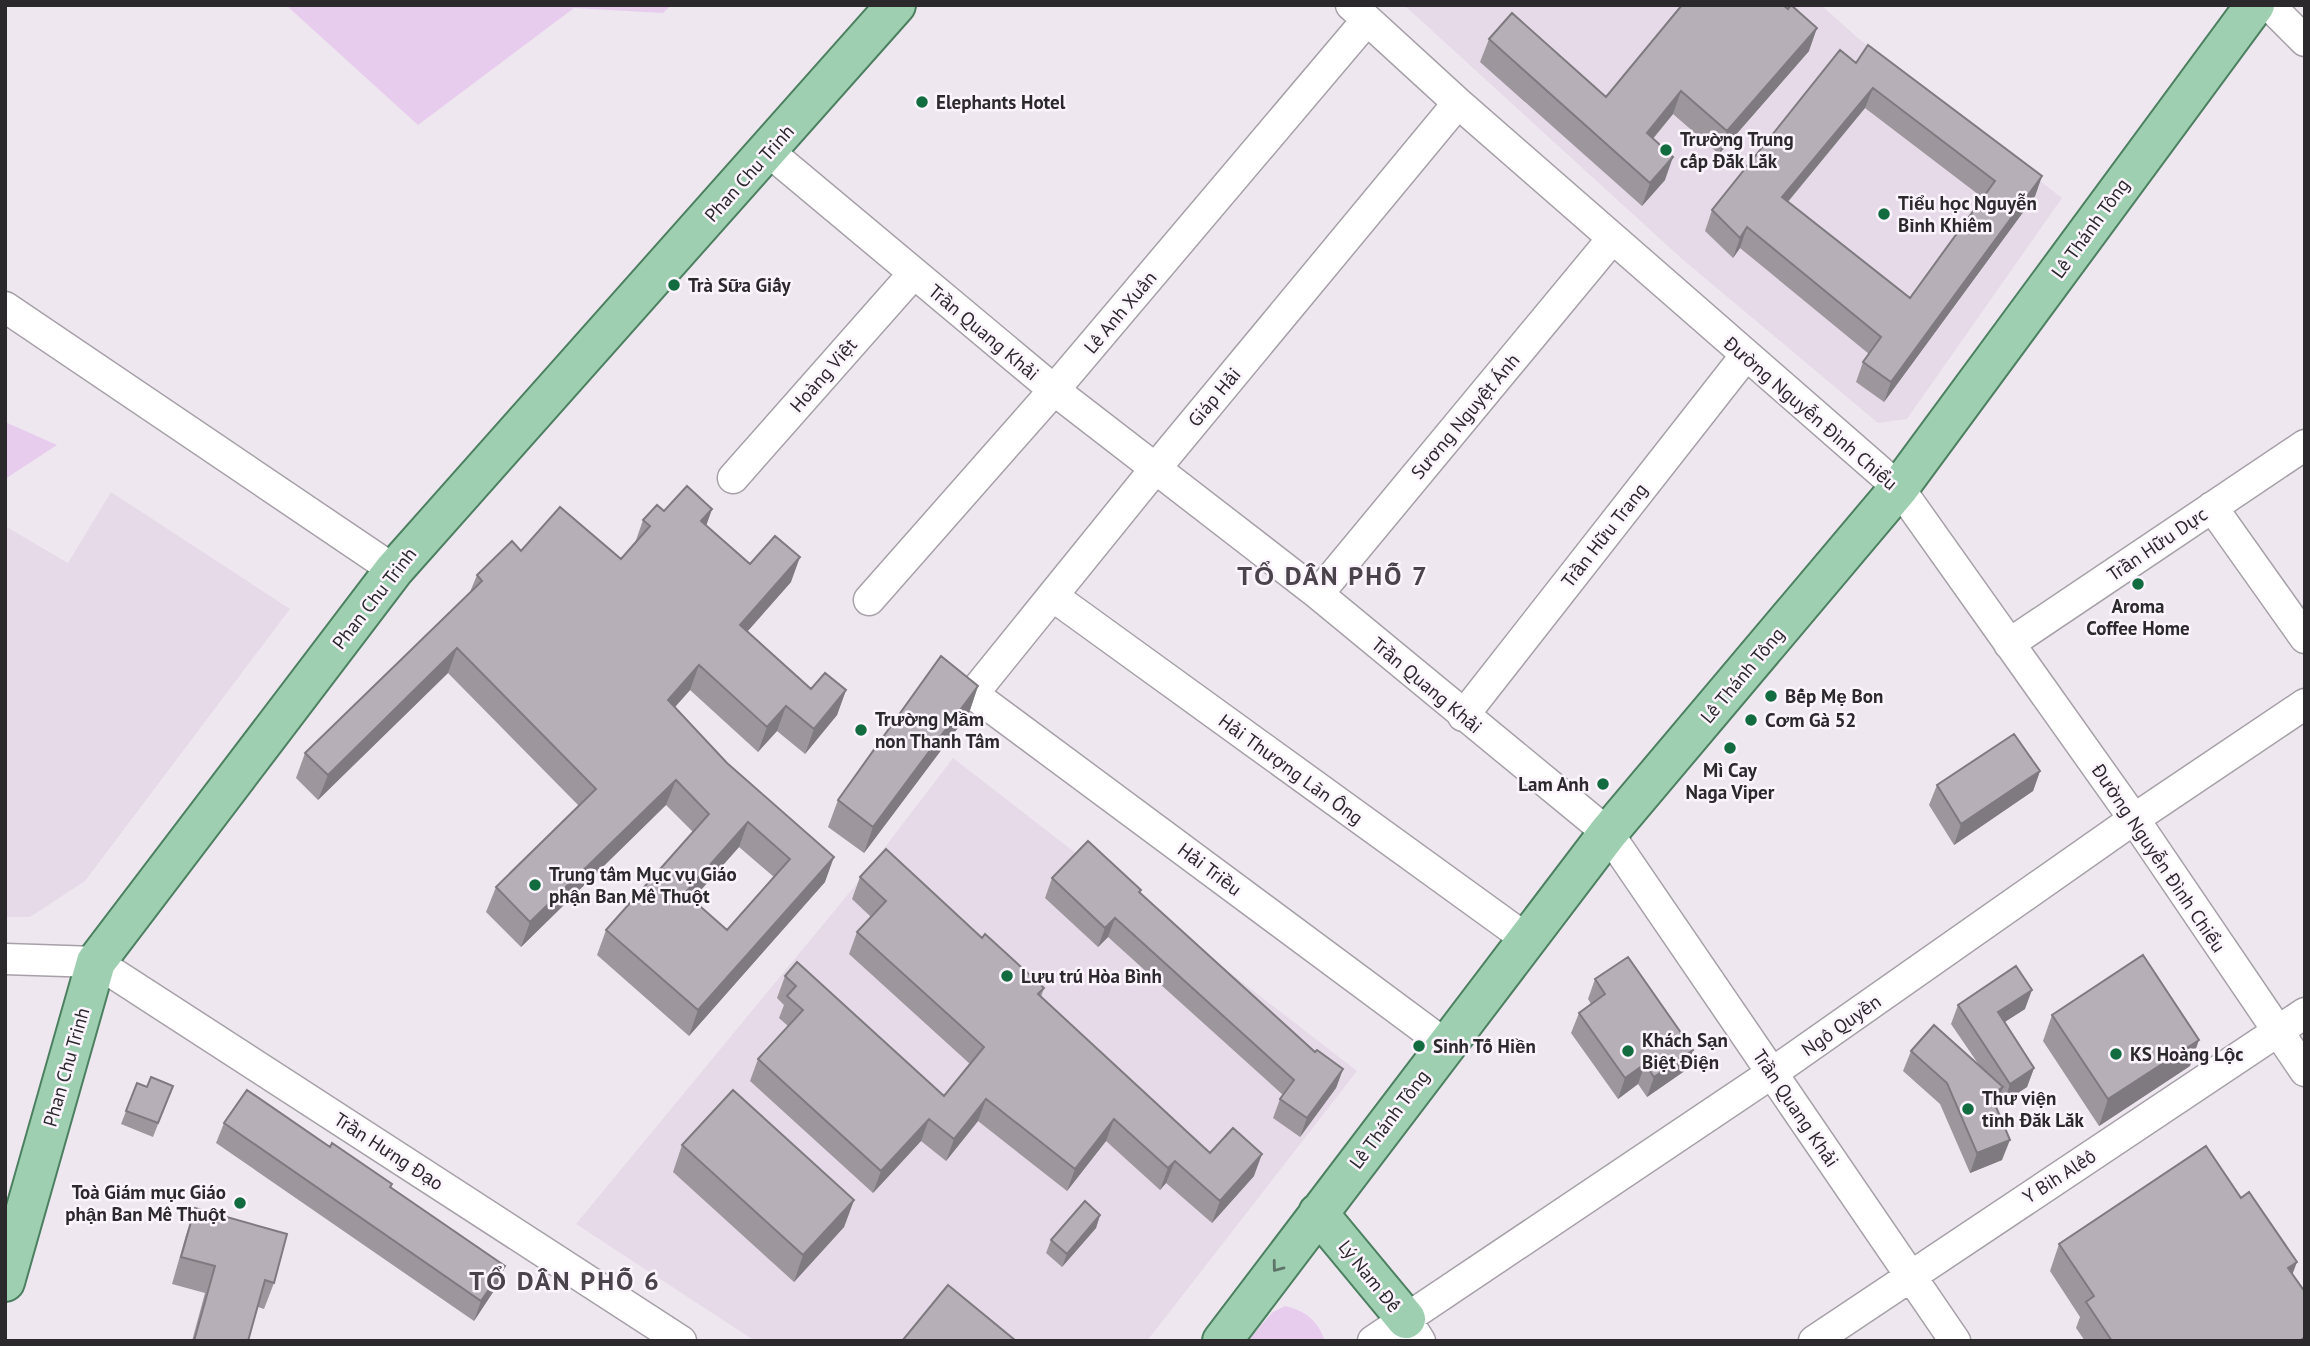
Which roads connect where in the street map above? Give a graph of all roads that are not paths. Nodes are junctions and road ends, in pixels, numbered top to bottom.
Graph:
1 (896, 5) edge
2 (2255, 5) edge
3 (2269, 5) edge
4 (1359, 13) edge
5 (2305, 41) edge
6 (1458, 103) junction
7 (768, 151) junction
8 (1612, 239) junction
9 (914, 273) junction
10 (5, 307) edge
11 (1746, 355) junction
12 (1054, 390) junction
13 (2305, 444) edge
14 (1155, 469) junction
15 (733, 478) dead end
16 (1899, 488) junction
17 (2212, 507) junction
18 (394, 570) junction
19 (1318, 594) junction
20 (1054, 597) junction
21 (869, 600) dead end
22 (2305, 638) edge
23 (2009, 644) junction
24 (973, 694) joint
25 (2305, 704) edge
26 (1463, 716) junction
27 (2134, 819) junction
28 (1608, 834) junction
29 (1528, 940) junction
30 (5, 959) edge
31 (96, 962) junction
32 (2305, 1013) edge
33 (2277, 1032) junction
34 (1446, 1045) junction
35 (2305, 1071) edge
36 (1772, 1073) junction
37 (1318, 1213) junction
38 (1910, 1275) junction
39 (5, 1282) edge
40 (1413, 1330) edge
41 (681, 1341) edge
42 (1222, 1341) edge
43 (1373, 1341) edge
44 (1814, 1341) edge
45 (1955, 1341) edge

1 - 7 main road, Phan Chu Trinh
2 - 16 main road, Lê Thánh Tông
3 - 5 street
4 - 6 street, Đường Nguyễn Đình Chiểu
4 - 12 street, Lê Anh Xuân
6 - 8 street, Đường Nguyễn Đình Chiểu
6 - 14 street, Giáp Hải
7 - 9 street, Trần Quang Khải
7 - 18 main road, Phan Chu Trinh
8 - 11 street, Đường Nguyễn Đình Chiểu
8 - 19 street, Sương Nguyệt Ánh
9 - 12 street, Trần Quang Khải
9 - 15 street, Hoàng Việt
10 - 18 street
11 - 16 street, Đường Nguyễn Đình Chiểu
11 - 26 street, Trần Hữu Trang
12 - 14 street, Trần Quang Khải
12 - 21 street, Lê Anh Xuân
13 - 17 street, Trần Hữu Dực
14 - 19 street, Trần Quang Khải
14 - 20 street, Giáp Hải
16 - 23 street, Đường Nguyễn Đình Chiểu
16 - 28 main road, Lê Thánh Tông
17 - 22 street
17 - 23 street, Trần Hữu Dực
18 - 31 main road, Phan Chu Trinh
19 - 26 street, Trần Quang Khải
20 - 24 street, Giáp Hải
20 - 29 street, Hải Thượng Lãn Ông
23 - 27 street, Đường Nguyễn Đình Chiểu
24 - 34 street, Hải Triều
25 - 27 street, Ngô Quyền
26 - 28 street, Trần Quang Khải
27 - 33 street, Đường Nguyễn Đình Chiểu
27 - 36 street, Ngô Quyền
28 - 29 main road, Lê Thánh Tông
28 - 36 street, Trần Quang Khải
29 - 34 main road, Lê Thánh Tông
30 - 31 street
31 - 39 main road, Phan Chu Trinh
31 - 41 street, Trần Hưng Đạo
32 - 33 street, Y Bih Alêô
33 - 35 street, Đường Nguyễn Đình Chiểu
33 - 38 street, Y Bih Alêô
34 - 37 main road, Lê Thánh Tông
36 - 38 street, Trần Quang Khải
36 - 40 street, Ngô Quyền
37 - 40 main road, Lý Nam Đế
37 -> 42 main road, Lê Thánh Tông
38 - 44 street, Y Bih Alêô
38 - 45 street, Trần Quang Khải
40 - 43 street, Ngô Quyền

